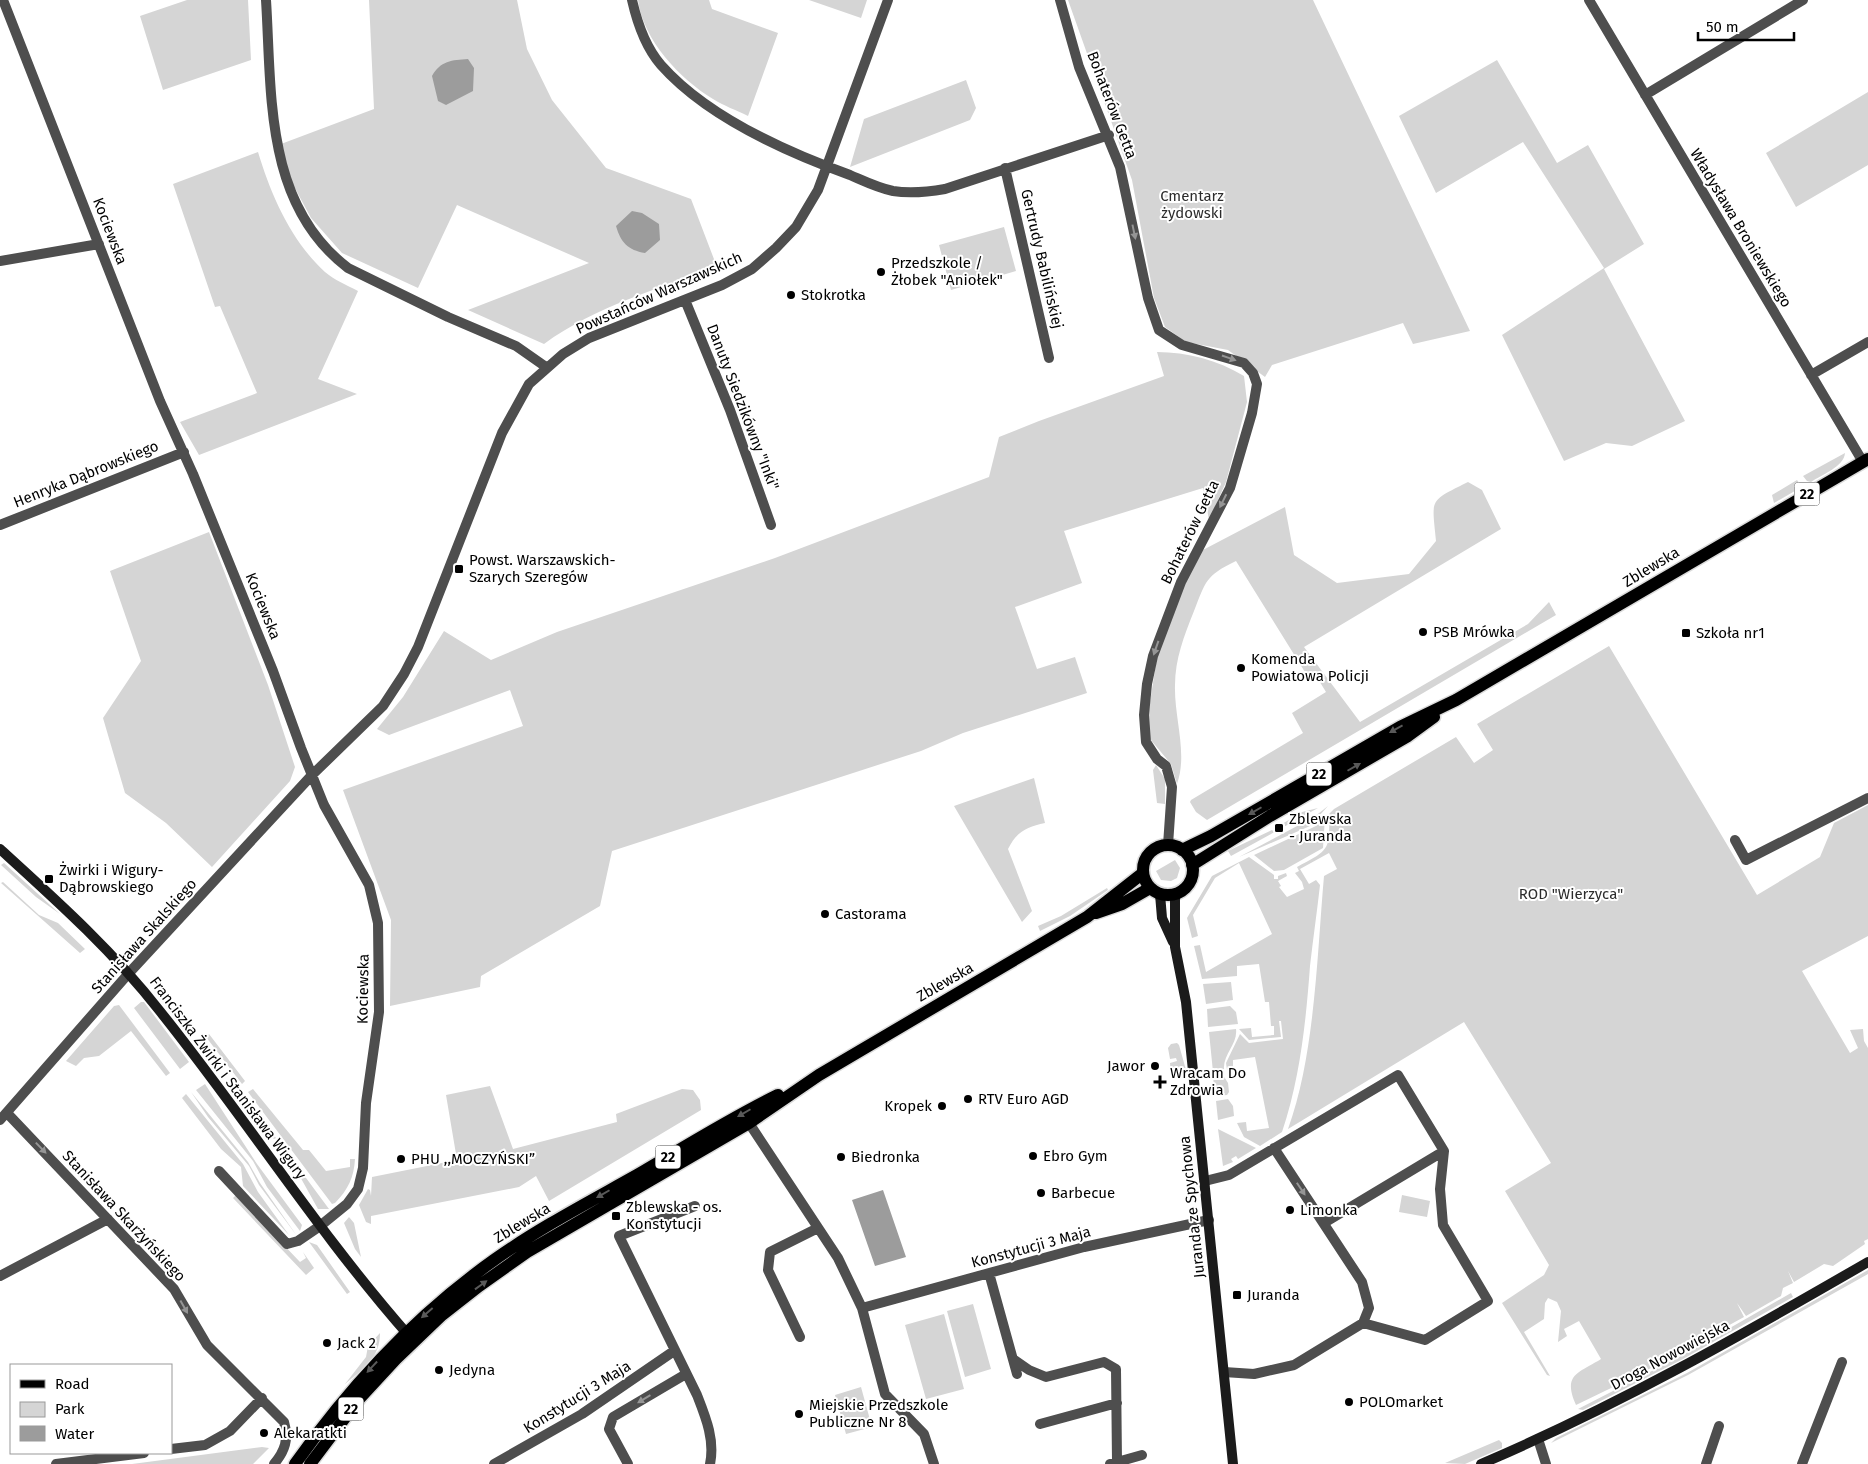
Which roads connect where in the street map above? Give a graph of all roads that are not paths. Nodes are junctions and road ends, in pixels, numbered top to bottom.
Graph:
1 (3, 0) edge
2 (266, 0) edge
3 (632, 0) edge
4 (888, 0) edge
5 (1060, 0) edge
6 (1590, 0) edge
7 (1803, 0) edge
8 (1645, 95) junction
9 (1109, 135) junction
10 (827, 167) junction
11 (1005, 168) junction
12 (99, 244) junction
13 (0, 262) edge
14 (685, 300) junction
15 (1868, 342) edge
16 (1049, 358) dead end
17 (546, 367) junction
18 (1811, 376) junction
19 (184, 452) junction
20 (1866, 459) edge
21 (0, 525) edge
22 (771, 526) dead end
23 (1456, 700) junction
24 (312, 775) junction
25 (1868, 798) edge
26 (1735, 840) dead end
27 (1168, 845) junction
28 (0, 849) edge
29 (1182, 850) junction
30 (1192, 865) junction
31 (1143, 873) junction
32 (1155, 891) junction
33 (1175, 894) junction
34 (1087, 917) junction
35 (1175, 947) junction
36 (129, 973) junction
37 (819, 1076) junction
38 (4, 1116) edge
39 (749, 1122) junction
40 (1274, 1148) junction
41 (1444, 1151) junction
42 (219, 1171) dead end
43 (1204, 1181) junction
44 (695, 1206) dead end
45 (108, 1219) junction
46 (1209, 1220) junction
47 (1324, 1223) junction
48 (320, 1226) junction
49 (818, 1228) junction
50 (1868, 1262) edge
51 (989, 1273) junction
52 (0, 1276) edge
53 (862, 1308) junction
54 (1363, 1323) junction
55 (410, 1337) junction
56 (800, 1337) dead end
57 (674, 1352) junction
58 (1013, 1359) junction
59 (1842, 1362) dead end
60 (1224, 1372) junction
61 (686, 1374) junction
62 (1017, 1374) dead end
63 (262, 1398) junction
64 (1117, 1403) junction
65 (1040, 1424) dead end
66 (1719, 1426) dead end
67 (1538, 1440) junction
68 (172, 1449) edge
69 (136, 1454) edge
70 (1142, 1455) dead end
71 (1114, 1463) edge
72 (56, 1464) edge
73 (274, 1464) edge
74 (295, 1464) edge
75 (310, 1464) edge
76 (494, 1464) edge
77 (628, 1464) edge
78 (710, 1464) edge
79 (934, 1464) edge
80 (1234, 1464) edge
81 (1481, 1464) edge
82 (1546, 1464) edge
83 (1706, 1464) edge
84 (1802, 1464) edge

1 - 12 street, Kociewska
2 - 17 street
3 - 10 street
4 - 10 street, Powstańców Warszawskich
5 - 9 street, Bohaterów Getta
6 - 8 street, Władysława Broniewskiego
7 - 8 street
8 - 18 street, Władysława Broniewskiego
9 - 11 street
9 -> 27 street, Bohaterów Getta
10 - 11 street
10 - 14 street, Powstańców Warszawskich
11 - 16 street, Gertrudy Babilińskiej
12 - 13 street
12 - 19 street, Kociewska
14 - 17 street, Powstańców Warszawskich
14 - 22 street, Danuty Siedzikówny "Inki"
15 - 18 street
17 - 24 street, Powstańców Warszawskich
18 - 20 street, Władysława Broniewskiego
19 - 21 street, Henryka Dąbrowskiego
19 - 24 street, Kociewska
20 - 23 main road, Zblewska / 22
23 -> 29 main road, Zblewska / 22
30 -> 23 main road, Zblewska / 22
24 - 36 street, Stanisława Skalskiego
24 - 48 street, Kociewska
25 - 26 street
27 - 29 main road
27 - 31 main road, 22
28 - 36 street, Franciszka Żwirki i Stanisława Wigury
29 - 30 main road
30 - 33 main road
31 - 32 main road
31 - 34 main road, Zblewska / 22
32 - 33 main road, 22
32 - 34 main road, Zblewska / 22
32 - 35 street, Juranda ze Spychowa
33 - 35 street, Juranda ze Spychowa
34 - 37 main road, Zblewska / 22
35 - 43 street, Juranda ze Spychowa
36 - 38 street, Stanisława Skalskiego
36 - 48 street, Franciszka Żwirki i Stanisława Wigury
37 - 39 main road, Zblewska / 22
37 -> 55 main road, Zblewska / 22
38 -> 45 street, Stanisława Skarżyńskiego
39 - 49 street
55 -> 39 main road, Zblewska / 22
40 - 41 street
40 - 43 street
40 -> 47 street
41 - 47 street
41 - 54 street
42 - 48 street, Kociewska
43 - 46 street, Juranda ze Spychowa
44 - 57 street
45 - 52 street
45 -> 63 street, Stanisława Skarżyńskiego
46 - 51 street, Konstytucji 3 Maja
46 - 60 street, Juranda ze Spychowa
47 - 54 street
48 - 55 street, Franciszka Żwirki i Stanisława Wigury
49 - 53 street
49 - 56 street
50 - 67 street, Droga Nowowiejska
51 - 53 street, Konstytucji 3 Maja
51 - 58 street
53 - 79 street
54 - 60 street
55 -> 74 main road, Zblewska / 22
55 - 75 main road, Zblewska / 22
57 - 61 street
57 - 76 street, Konstytucji 3 Maja
58 - 62 street
58 - 64 street
59 - 84 street
60 - 80 street, Juranda ze Spychowa
61 -> 77 street
61 - 78 street
63 - 68 street
63 - 73 street, Stanisława Skarżyńskiego
64 - 65 street
64 - 71 street
66 - 83 street
67 - 81 street, Droga Nowowiejska
67 - 82 street
69 - 72 street
70 - 71 street

